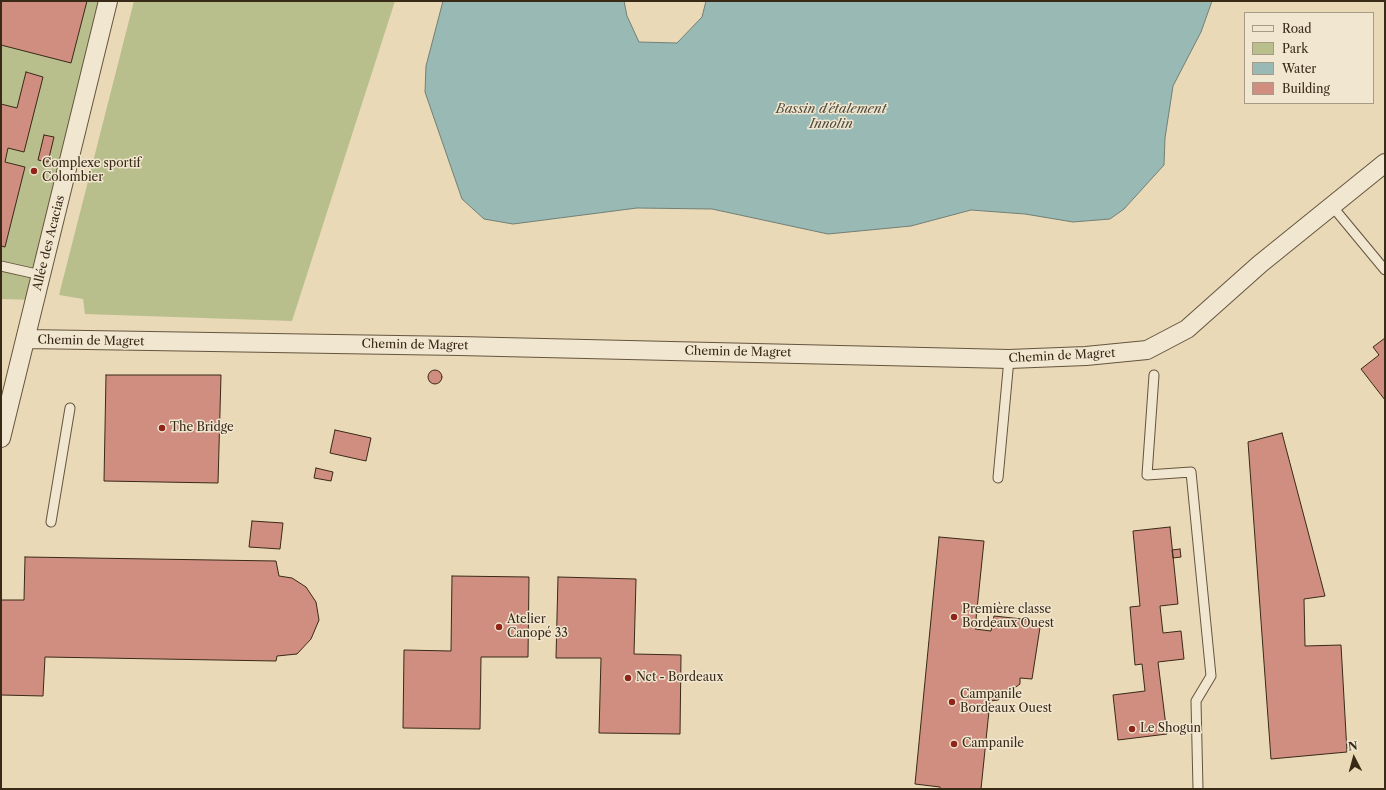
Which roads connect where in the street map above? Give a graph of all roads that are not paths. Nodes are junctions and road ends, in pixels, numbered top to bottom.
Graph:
1 (108, 1) edge
2 (1385, 163) edge
3 (1332, 206) junction
4 (1, 266) edge
5 (1385, 270) edge
6 (42, 275) junction
7 (26, 339) junction
8 (1009, 359) junction
9 (1154, 375) dead end
10 (70, 408) dead end
11 (1, 438) edge
12 (998, 478) dead end
13 (51, 522) dead end
14 (1198, 789) edge

1 - 6 street, Allée des Acacias
2 - 3 street, Chemin de Magret
3 - 5 lane
3 - 8 street, Chemin de Magret
4 - 6 lane
6 - 7 street, Allée des Acacias
7 - 8 street, Chemin de Magret
7 - 11 street, Allée des Acacias
8 - 12 lane
9 - 14 lane
10 - 13 lane

